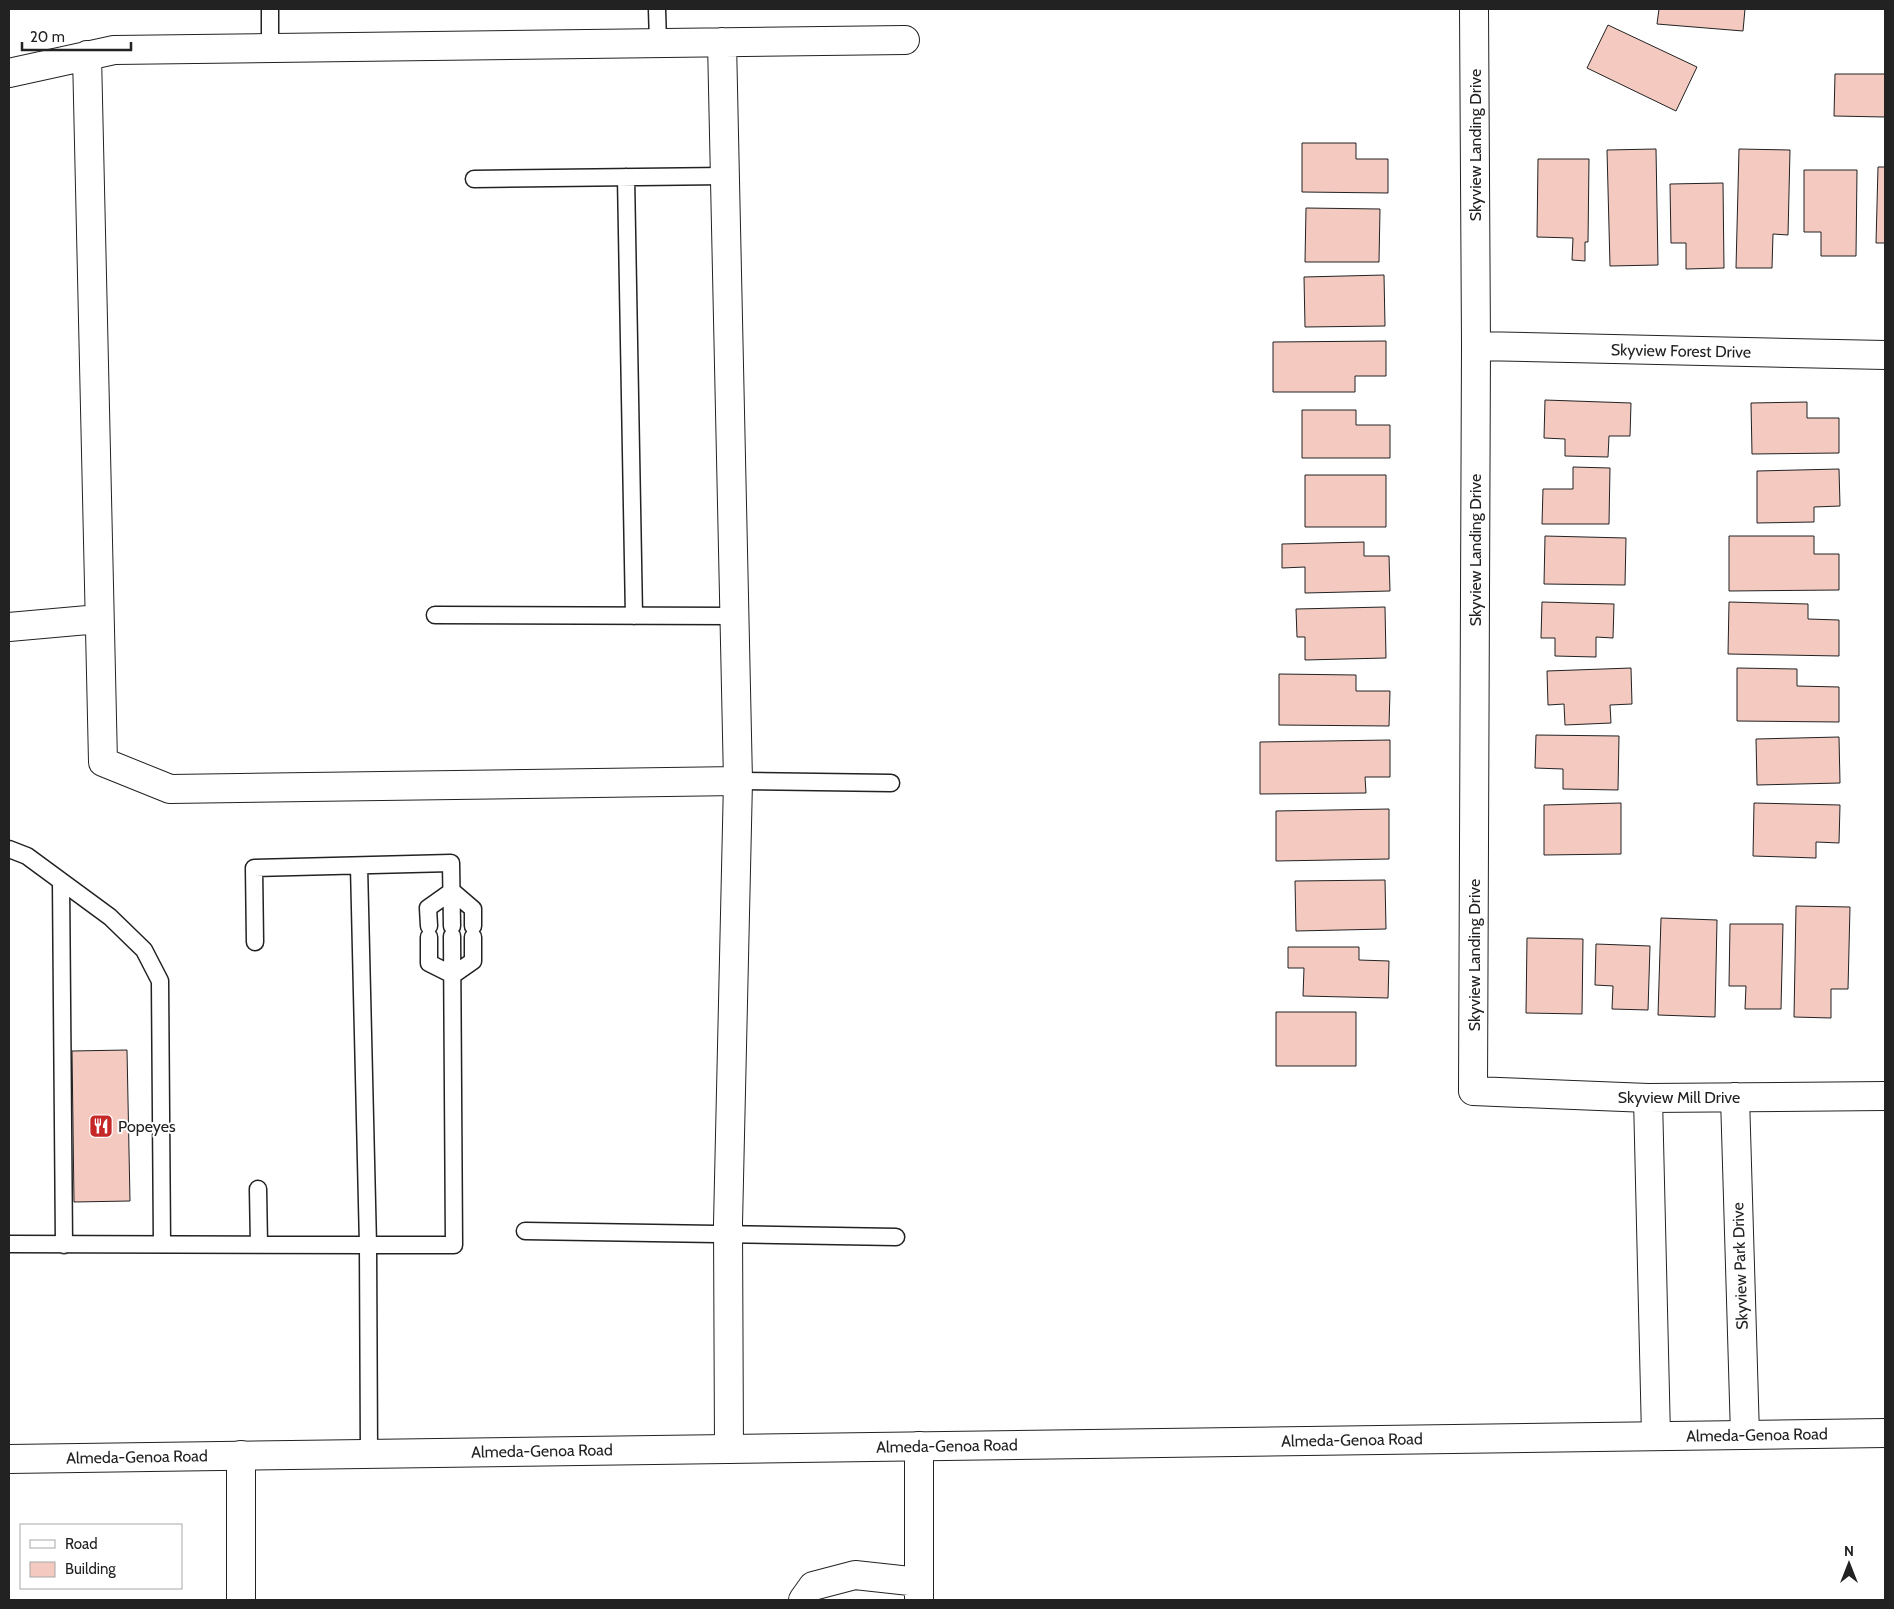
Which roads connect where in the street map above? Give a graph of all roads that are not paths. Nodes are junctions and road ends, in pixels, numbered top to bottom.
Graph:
1 (270, 9) edge
2 (657, 9) edge
3 (1474, 9) edge
4 (905, 40) dead end
5 (722, 42) junction
6 (658, 43) junction
7 (270, 48) junction
8 (87, 55) junction
9 (9, 72) edge
10 (725, 176) junction
11 (626, 177) junction
12 (474, 179) dead end
13 (1476, 346) junction
14 (1885, 355) edge
15 (435, 615) dead end
16 (634, 616) junction
17 (734, 616) junction
18 (99, 619) junction
19 (9, 628) edge
20 (738, 781) junction
21 (891, 783) dead end
22 (9, 849) edge
23 (359, 866) junction
24 (61, 881) junction
25 (452, 890) junction
26 (255, 942) dead end
27 (453, 975) junction
28 (1473, 1091) joint
29 (1885, 1096) edge
30 (1735, 1097) junction
31 (1648, 1098) junction
32 (258, 1189) dead end
33 (525, 1231) dead end
34 (728, 1233) junction
35 (896, 1237) dead end
36 (9, 1244) edge
37 (162, 1244) junction
38 (64, 1245) junction
39 (258, 1245) junction
40 (368, 1245) junction
41 (1885, 1433) edge
42 (1746, 1435) junction
43 (1656, 1436) junction
44 (919, 1446) junction
45 (729, 1449) junction
46 (369, 1454) junction
47 (241, 1455) junction
48 (9, 1459) edge
49 (919, 1591) edge
50 (241, 1600) edge
51 (803, 1600) edge

1 - 7 lane
2 - 6 lane
3 - 13 street, Skyview Landing Drive
4 - 5 street
5 - 6 street
5 - 10 street
6 - 7 street
7 - 8 street
8 - 9 street
8 - 18 street
10 - 11 lane
10 - 17 street
11 - 12 lane
11 - 16 lane
13 - 14 street, Skyview Forest Drive
13 - 28 street, Skyview Landing Drive
15 - 16 lane
16 - 17 lane
17 - 20 street
18 - 19 street
18 - 20 street
20 - 21 lane
20 - 34 street
22 - 24 lane
23 - 25 lane
23 - 26 lane
23 - 40 lane
24 - 37 lane
24 - 38 lane
25 - 27 lane
25 - 27 lane
25 - 27 lane
27 - 40 lane
28 - 31 street, Skyview Mill Drive
29 - 30 street, Skyview Mill Drive
30 - 31 street, Skyview Mill Drive
30 - 42 street, Skyview Park Drive
31 - 43 street
32 - 39 lane
33 - 34 lane
34 - 35 lane
34 - 45 street
36 - 38 lane
37 - 38 lane
37 - 39 lane
39 - 40 lane
40 - 46 lane
41 - 42 street, Almeda-Genoa Road
42 - 43 street, Almeda-Genoa Road
43 - 44 street, Almeda-Genoa Road
44 - 45 street, Almeda-Genoa Road
44 - 49 street
45 - 46 street, Almeda-Genoa Road
46 - 47 street, Almeda-Genoa Road
47 - 48 street, Almeda-Genoa Road
47 - 50 street
49 - 51 street

